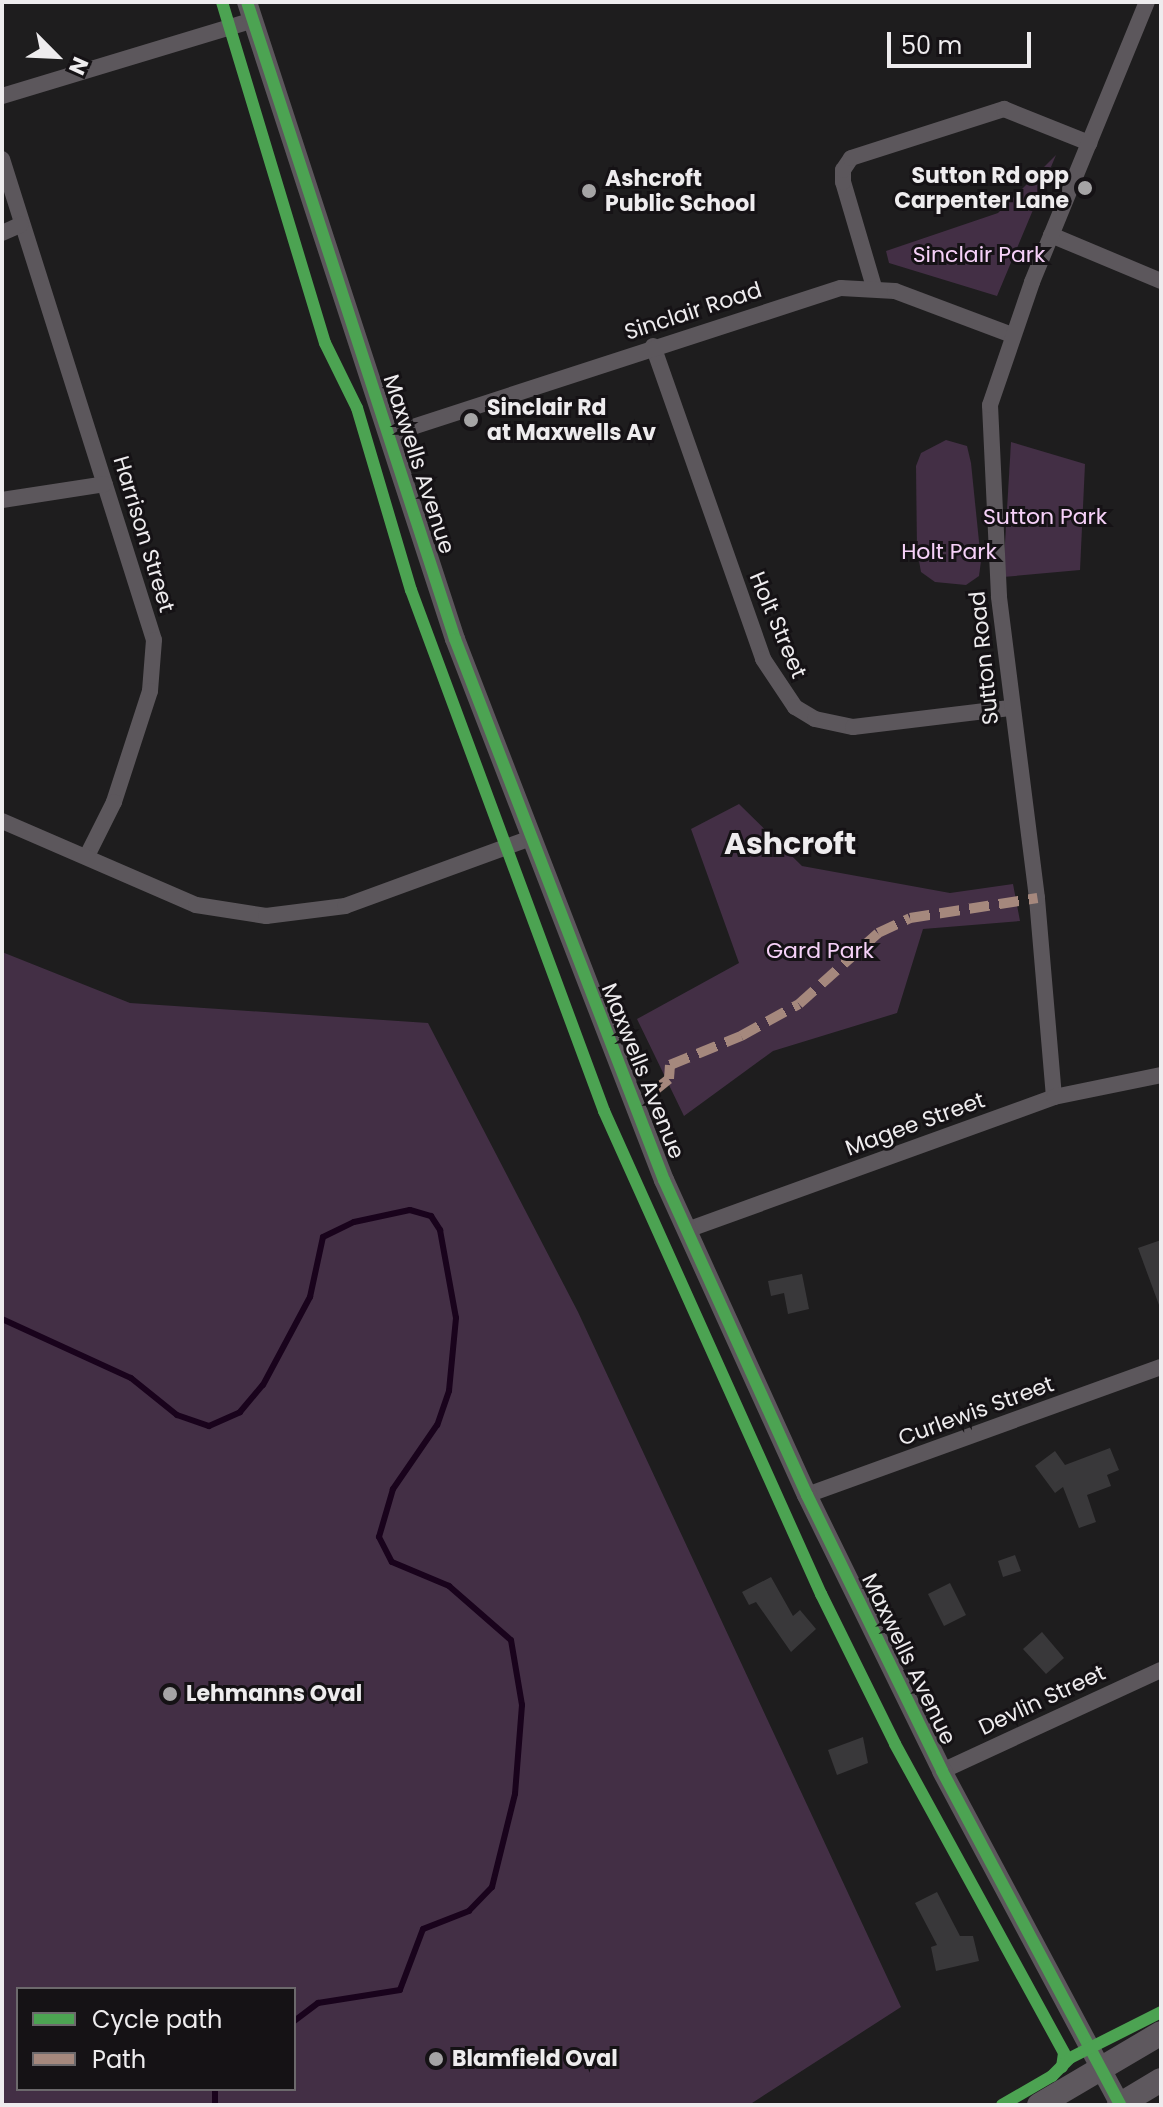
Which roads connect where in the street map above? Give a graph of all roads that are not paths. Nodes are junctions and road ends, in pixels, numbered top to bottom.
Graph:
1 (1147, 2) edge
2 (250, 11) edge
3 (2, 96) edge
4 (1089, 143) junction
5 (2, 159) edge
6 (20, 225) junction
7 (2, 233) edge
8 (1051, 235) junction
9 (1161, 281) edge
10 (874, 287) junction
11 (1012, 335) junction
12 (653, 346) junction
13 (388, 435) junction
14 (105, 484) junction
15 (2, 500) edge
16 (1010, 708) junction
17 (2, 821) edge
18 (531, 838) junction
19 (87, 856) junction
20 (1161, 1075) edge
21 (1054, 1097) junction
22 (687, 1230) junction
23 (1161, 1367) edge
24 (807, 1495) junction
25 (1161, 1670) edge
26 (942, 1771) junction
27 (1161, 2033) edge
28 (1099, 2069) junction
29 (1161, 2080) edge
30 (1039, 2105) edge
31 (1119, 2105) edge

1 - 4 street, Sutton Road
2 - 3 street
2 - 13 street, Maxwells Avenue
4 - 8 street, Sutton Road
4 - 10 street
5 - 6 street, Harrison Street
6 - 7 street
6 - 14 street, Harrison Street
8 - 9 street
8 - 11 street, Sutton Road
10 - 11 street, Sinclair Road
10 - 12 street, Sinclair Road
11 - 16 street, Sutton Road
12 - 13 street, Sinclair Road
12 - 16 street, Holt Street
13 - 18 street, Maxwells Avenue
14 - 15 street
14 - 19 street, Harrison Street
16 - 21 street, Sutton Road
17 - 19 street
18 - 19 street
18 - 22 street, Maxwells Avenue
20 - 21 street, Magee Street
21 - 22 street, Magee Street
22 - 24 street, Maxwells Avenue
23 - 24 street, Curlewis Street
24 - 26 street, Maxwells Avenue
25 - 26 street, Devlin Street
26 - 28 street, Maxwells Avenue
27 - 28 main road
28 - 30 main road
28 - 31 street, Maxwells Avenue
29 - 31 main road

